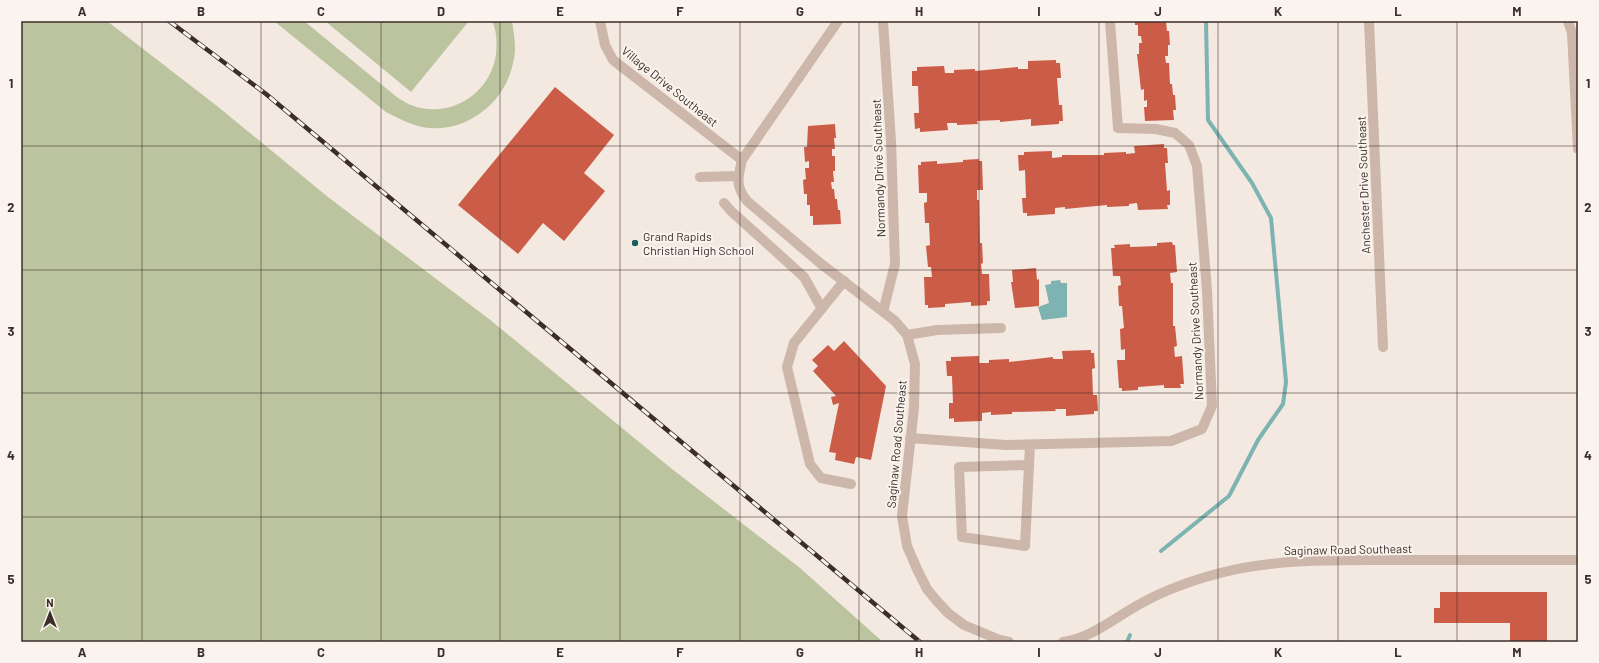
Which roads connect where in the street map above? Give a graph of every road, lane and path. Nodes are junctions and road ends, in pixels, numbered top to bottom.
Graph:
1 (600, 21) edge
2 (838, 21) edge
3 (883, 21) edge
4 (1110, 21) edge
5 (1370, 21) edge
6 (1568, 21) edge
7 (1578, 149) edge
8 (742, 160) junction
9 (738, 176) junction
10 (700, 177) dead end
11 (724, 203) dead end
12 (844, 282) junction
13 (822, 309) junction
14 (883, 312) junction
15 (1001, 328) dead end
16 (907, 335) junction
17 (1383, 347) dead end
18 (910, 438) junction
19 (1030, 445) junction
20 (1029, 465) junction
21 (851, 484) dead end
22 (1578, 560) edge
23 (1009, 642) edge
24 (1063, 642) edge

1 - 8 street, Village Drive Southeast
2 - 8 street
3 - 14 street, Normandy Drive Southeast
4 - 19 street, Normandy Drive Southeast
5 - 17 street, Anchester Drive Southeast
6 - 7 street
8 - 9 street
9 - 10 street
9 - 12 street, Saginaw Road Southeast
11 - 13 street
12 - 13 street
12 - 14 street, Saginaw Road Southeast
13 - 21 street
14 - 16 street, Saginaw Road Southeast
15 - 16 street
16 - 18 street, Saginaw Road Southeast
18 - 19 street, Normandy Drive Southeast
18 - 23 street, Saginaw Road Southeast
19 - 20 street
20 - 20 street
22 - 24 street, Saginaw Road Southeast

